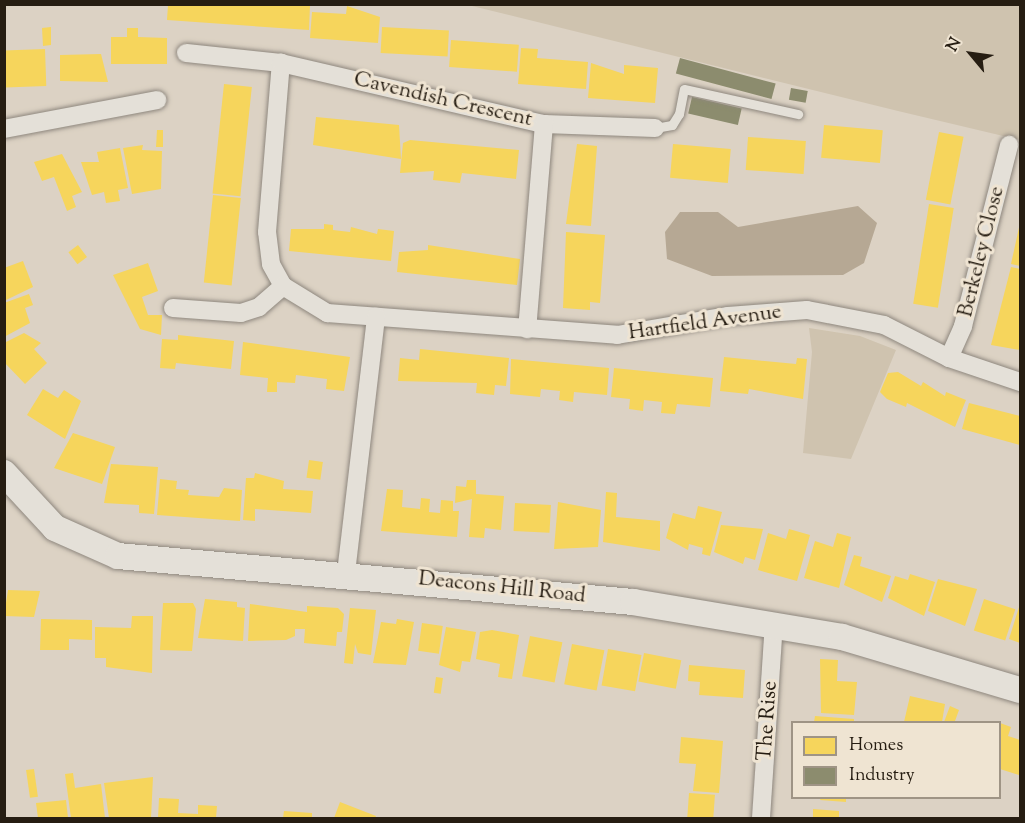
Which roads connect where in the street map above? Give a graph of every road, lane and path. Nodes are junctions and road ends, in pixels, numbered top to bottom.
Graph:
1 (186, 53) dead end
2 (281, 63) junction
3 (157, 100) dead end
4 (798, 114) dead end
5 (544, 124) junction
6 (4, 129) edge
7 (655, 129) joint
8 (1009, 145) dead end
9 (283, 286) junction
10 (172, 308) dead end
11 (376, 317) junction
12 (527, 329) junction
13 (950, 358) junction
14 (1020, 382) edge
15 (4, 473) edge
16 (346, 573) junction
17 (774, 624) junction
18 (1020, 690) edge
19 (761, 819) edge

1 - 2 street, Cavendish Crescent
2 - 5 street, Cavendish Crescent
2 - 9 street
3 - 6 street
4 - 7 lane
5 - 7 street
5 - 12 street, Cavendish Crescent
8 - 13 street, Berkeley Close
9 - 10 street
9 - 11 street, Hartfield Avenue
11 - 12 street, Hartfield Avenue
11 - 16 street
12 - 13 street, Hartfield Avenue
13 - 14 street, Hartfield Avenue
15 - 16 street, Deacons Hill Road
16 - 17 street, Deacons Hill Road
17 - 18 street, Deacons Hill Road
17 - 19 street, The Rise

